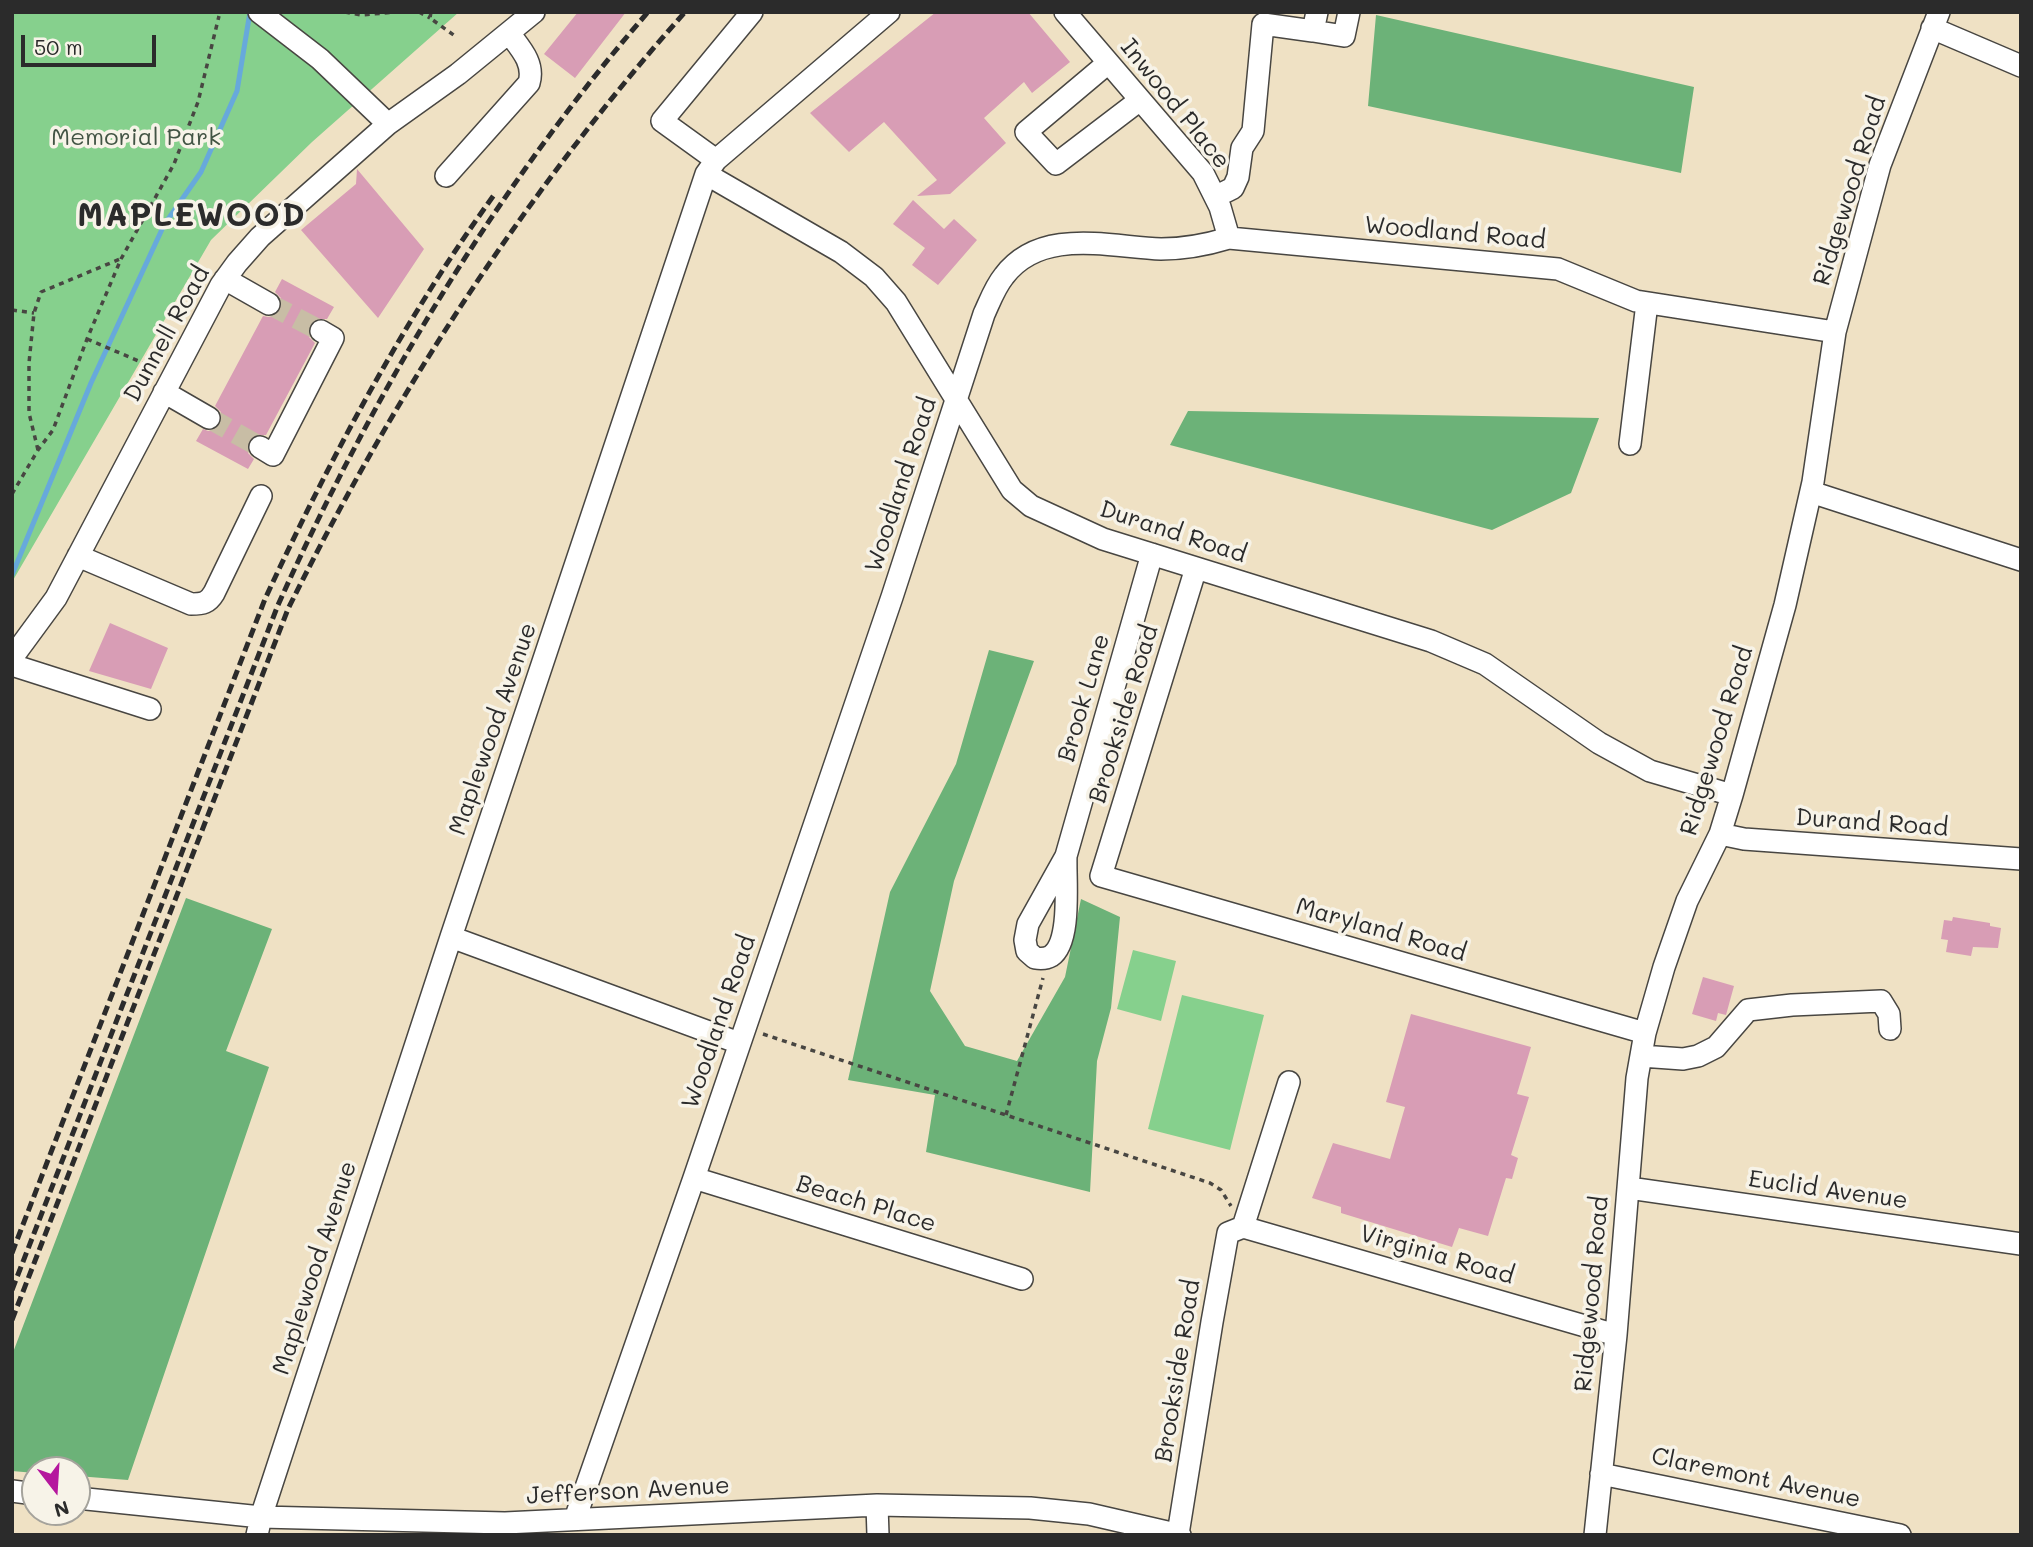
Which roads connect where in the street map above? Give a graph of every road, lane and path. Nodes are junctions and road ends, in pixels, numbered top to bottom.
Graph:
1 (345, 12) edge
2 (396, 12) edge
3 (419, 12) edge
4 (534, 12) edge
5 (752, 12) edge
6 (1065, 12) edge
7 (1349, 12) edge
8 (262, 15) edge
9 (431, 15) edge
10 (219, 16) dead end
11 (877, 16) edge
12 (1936, 20) edge
13 (1315, 22) edge
14 (509, 33) junction
15 (455, 36) dead end
16 (1108, 63) junction
17 (2021, 66) edge
18 (1140, 100) junction
19 (388, 124) junction
20 (711, 167) junction
21 (446, 176) dead end
22 (1215, 197) junction
23 (1229, 239) junction
24 (121, 259) junction
25 (225, 279) junction
26 (1647, 303) junction
27 (269, 304) tunnel mouth
28 (12, 310) edge
29 (34, 313) junction
30 (321, 331) dead end
31 (1835, 332) junction
32 (87, 339) junction
33 (146, 363) dead end
34 (164, 392) junction
35 (956, 400) junction
36 (209, 418) tunnel mouth
37 (1630, 444) dead end
38 (260, 447) dead end
39 (38, 450) junction
40 (1811, 492) junction
41 (12, 494) edge
42 (261, 496) dead end
43 (1152, 554) junction
44 (78, 556) junction
45 (2021, 560) edge
46 (1196, 568) junction
47 (12, 658) edge
48 (12, 665) edge
49 (150, 709) dead end
50 (1732, 795) junction
51 (1720, 835) junction
52 (1066, 856) junction
53 (2021, 859) edge
54 (1101, 876) joint
55 (451, 937) junction
56 (1048, 959) junction
57 (1890, 1029) dead end
58 (758, 1032) dead end
59 (1645, 1034) junction
60 (739, 1043) junction
61 (1641, 1056) junction
62 (1289, 1082) dead end
63 (1006, 1115) junction
64 (694, 1178) junction
65 (1629, 1188) junction
66 (1243, 1227) junction
67 (2021, 1244) edge
68 (1022, 1279) dead end
69 (1616, 1335) junction
70 (1601, 1474) junction
71 (91, 1500) edge
72 (877, 1505) junction
73 (575, 1520) junction
74 (259, 1526) edge
75 (624, 1526) edge
76 (1179, 1534) edge
77 (878, 1535) edge
78 (1594, 1535) edge
79 (1900, 1535) edge

1 - 2 path
3 - 9 path
4 - 14 street, Dunnell Road
5 - 20 street, Durand Road
6 - 16 street, Inwood Place
7 - 13 street
8 - 19 street
9 - 15 path
10 - 24 path
11 - 20 street
12 - 17 street
12 - 31 street, Ridgewood Road
13 - 22 street
14 - 19 street, Dunnell Road
14 - 21 street
16 - 18 street, Inwood Place
16 - 18 street
18 - 22 street, Inwood Place
19 - 25 street, Dunnell Road
20 - 35 street, Durand Road
20 - 55 street, Maplewood Avenue
22 - 23 street, Inwood Place
23 - 26 street, Woodland Road
23 - 35 street, Woodland Road
24 - 29 path
24 - 32 path
25 - 27 street
25 - 34 street, Dunnell Road
26 - 31 street, Woodland Road
26 - 37 street
28 - 29 path
29 - 39 path
30 - 38 street
31 - 40 street, Ridgewood Road
32 - 33 path
32 - 39 path
34 - 36 street
34 - 44 street, Dunnell Road
35 - 43 street, Durand Road
35 - 60 street, Woodland Road
39 - 41 path
40 - 45 street
40 - 50 street, Ridgewood Road
42 - 44 street
43 - 46 street, Durand Road
43 - 52 street, Brook Lane
44 - 47 street, Dunnell Road
46 - 50 street, Durand Road
46 - 54 street, Brookside Road
48 - 49 street
50 - 51 street, Ridgewood Road
51 - 53 street, Durand Road
51 - 59 street, Ridgewood Road
52 - 56 street, Brook Lane
52 - 56 street, Brook Lane
54 - 59 street, Maryland Road
55 - 60 street
55 - 74 street, Maplewood Avenue
56 - 63 path
57 - 61 street
58 - 63 path
59 - 61 street, Ridgewood Road
60 - 64 street, Woodland Road
61 - 65 street, Ridgewood Road
62 - 66 street
63 - 66 path
64 - 68 street, Beach Place
64 - 73 street, Woodland Road
65 - 67 street, Euclid Avenue
65 - 69 street, Ridgewood Road
66 - 69 street, Virginia Road
66 - 76 street, Brookside Road
69 - 70 street, Ridgewood Road
70 - 78 street, Ridgewood Road
70 - 79 street, Claremont Avenue
71 - 74 street, Jefferson Avenue
72 - 75 street, Jefferson Avenue
72 - 76 street, Jefferson Avenue
72 - 77 street
73 - 74 street, Jefferson Avenue
73 - 75 street, Jefferson Avenue

